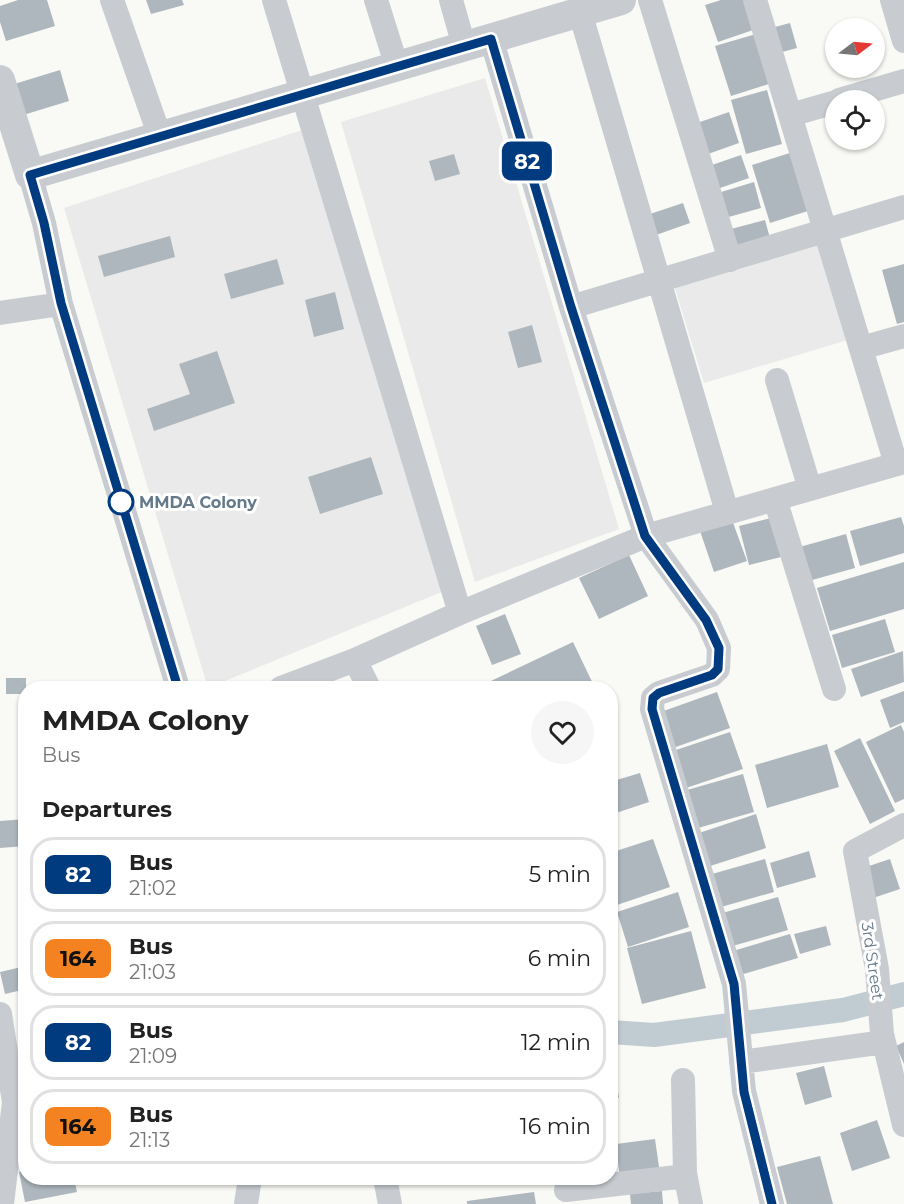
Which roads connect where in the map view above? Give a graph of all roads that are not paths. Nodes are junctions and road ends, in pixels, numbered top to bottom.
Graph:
1 (112, 0) edge
2 (274, 0) edge
3 (376, 0) edge
4 (451, 0) edge
5 (621, 0) edge
6 (650, 0) edge
7 (755, 0) edge
8 (892, 0) edge
9 (580, 12) junction
10 (904, 41) edge
11 (477, 43) junction
12 (396, 67) junction
13 (0, 80) edge
14 (904, 81) edge
15 (874, 90) edge
16 (301, 95) junction
17 (825, 105) edge
18 (790, 116) junction
19 (160, 137) junction
20 (30, 175) junction
21 (904, 207) edge
22 (826, 230) junction
23 (730, 260) junction
24 (659, 281) junction
25 (61, 303) junction
26 (571, 307) junction
27 (0, 313) edge
28 (904, 336) edge
29 (861, 348) junction
30 (777, 380) dead end
31 (900, 463) edge
32 (810, 489) junction
33 (775, 499) junction
34 (727, 512) junction
35 (645, 536) junction
36 (460, 613) junction
37 (355, 660) junction
38 (176, 681) edge
39 (300, 681) edge
40 (366, 681) edge
41 (834, 689) dead end
42 (904, 825) edge
43 (0, 1014) edge
44 (883, 1038) junction
45 (740, 1054) junction
46 (683, 1080) dead end
47 (904, 1125) edge
48 (685, 1173) junction
49 (618, 1184) edge
50 (249, 1185) edge
51 (386, 1185) edge
52 (614, 1185) edge
53 (566, 1191) edge
54 (3, 1204) edge
55 (246, 1204) edge
56 (390, 1204) edge
57 (691, 1204) edge
58 (772, 1204) edge

1 - 19 street
2 - 16 street
3 - 12 street
4 - 11 street
5 - 9 street
6 - 23 street
7 - 18 street
8 - 10 street
9 - 11 street
9 - 24 street
11 - 12 street
11 - 26 street
12 - 16 street
13 - 20 street
14 - 15 street
16 - 19 street
16 - 36 street
17 - 18 street
18 - 22 street
19 - 20 street
20 - 25 street
21 - 22 street
22 - 23 street
22 - 29 street
23 - 24 street
24 - 26 street
24 - 34 street
25 - 27 street
25 - 38 street
26 - 35 street
28 - 29 street
29 - 31 street
30 - 32 street
31 - 32 street
32 - 33 street
33 - 34 street
33 - 41 street
34 - 35 street
35 - 36 street
35 - 45 street
36 - 37 street
37 - 39 street
37 - 40 street
42 - 44 street, 3rd Street
43 - 54 street
44 - 45 street
44 - 47 street, 3rd Street
45 - 58 street
46 - 48 street
48 - 49 street
48 - 57 street
50 - 55 street
51 - 56 street
52 - 53 street

